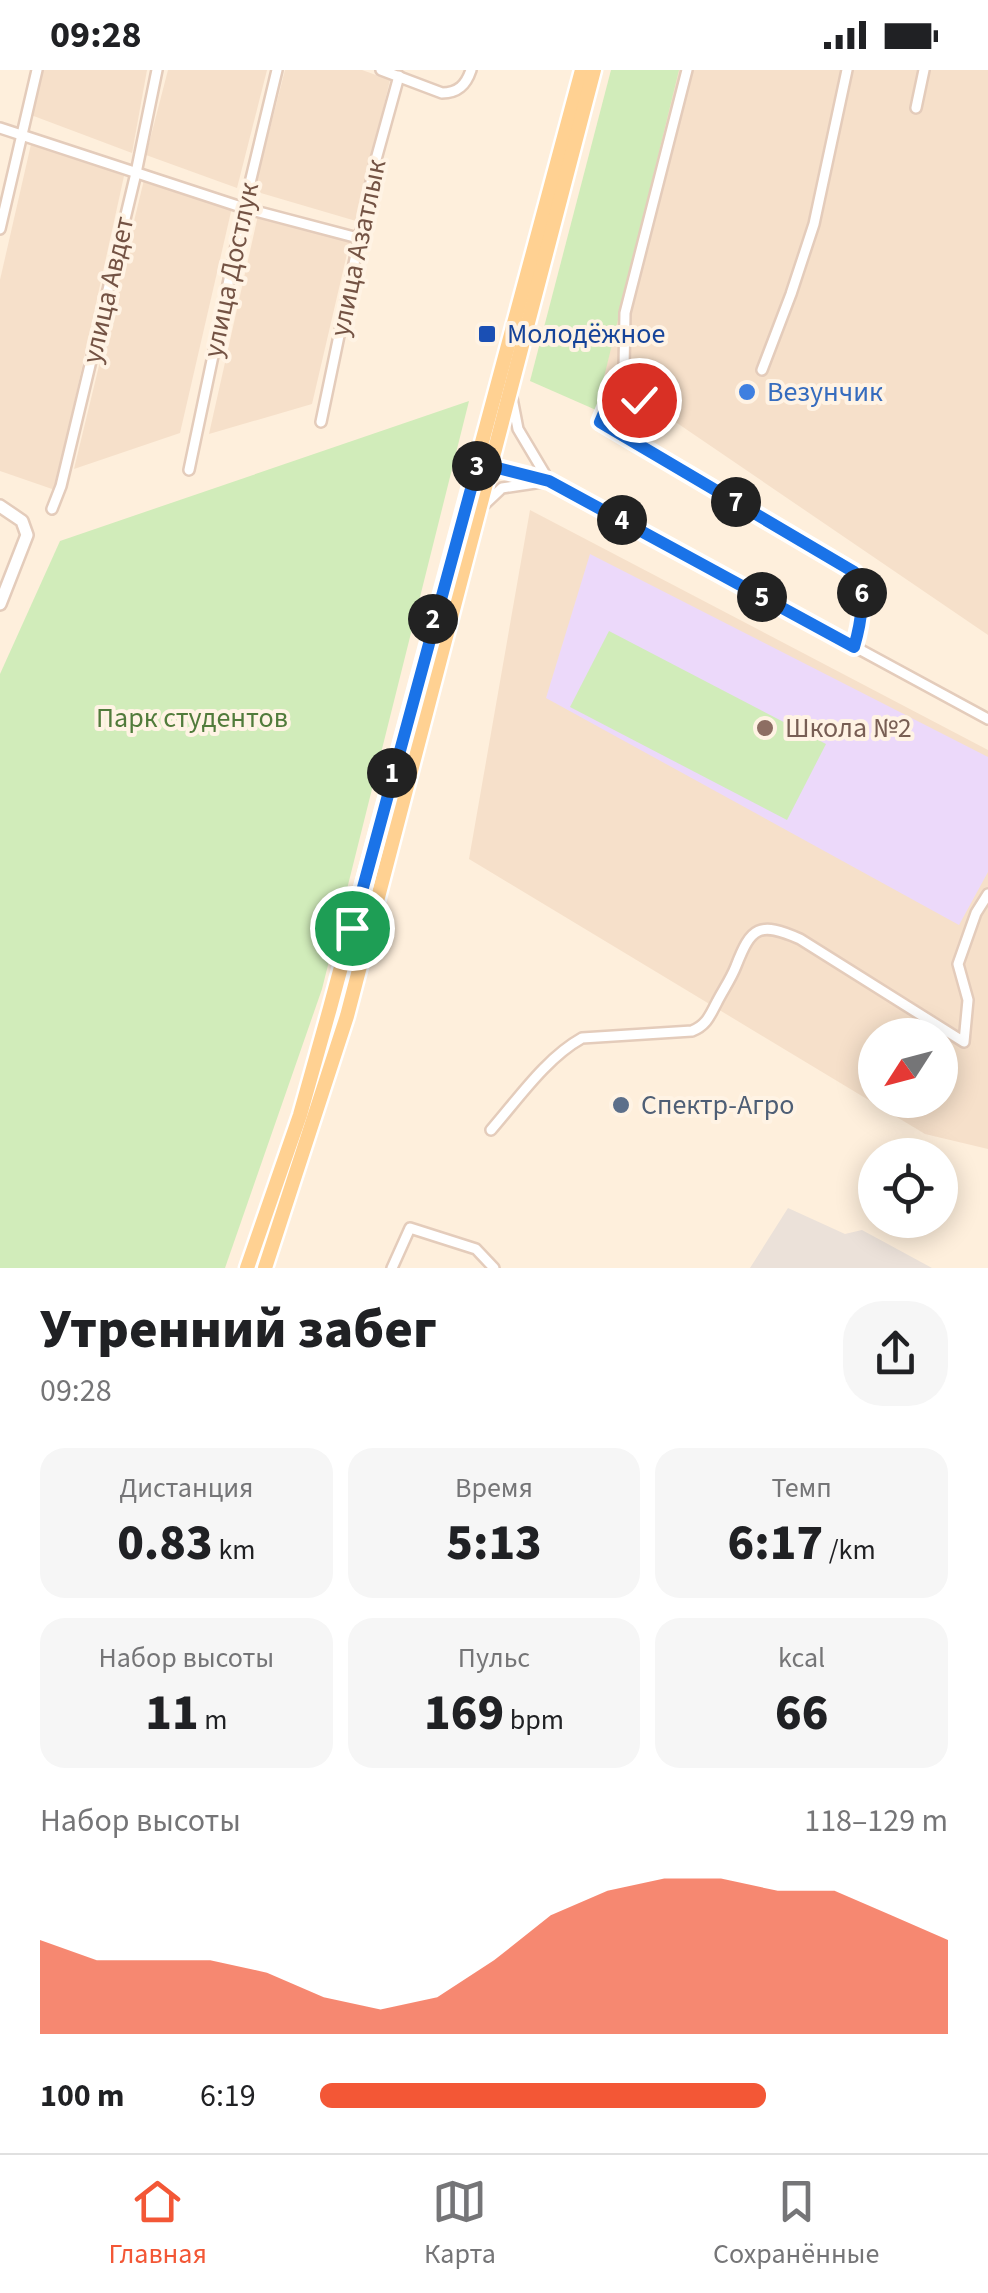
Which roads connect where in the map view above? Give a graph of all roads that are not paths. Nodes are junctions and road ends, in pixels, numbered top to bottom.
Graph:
1 (37, 70) edge
2 (158, 70) edge
3 (277, 70) edge
4 (381, 70) edge
5 (472, 70) edge
6 (582, 70) edge
7 (594, 70) edge
8 (688, 70) edge
9 (847, 70) edge
10 (924, 70) edge
11 (398, 76) junction
12 (916, 108) dead end
13 (0, 128) edge
14 (22, 136) junction
15 (136, 173) junction
16 (244, 208) junction
17 (0, 229) edge
18 (358, 238) junction
19 (762, 370) dead end
20 (512, 391) junction
21 (639, 400) dead end
22 (606, 408) junction
23 (320, 422) dead end
24 (484, 464) junction
25 (189, 470) dead end
26 (549, 481) junction
27 (0, 506) edge
28 (52, 509) dead end
29 (476, 518) junction
30 (0, 604) edge
31 (854, 647) junction
32 (988, 719) edge
33 (988, 894) edge
34 (491, 1130) dead end
35 (246, 1268) edge
36 (265, 1268) edge
37 (392, 1268) edge
38 (494, 1268) edge

1 - 14 street
2 - 15 street, улица Авдет
3 - 16 street, улица Достлук
4 - 11 street
5 - 11 street
6 - 24 main road
7 - 20 main road
8 - 22 street
9 - 19 street
10 - 12 street
11 - 18 street, улица Азатлык
13 - 14 street
14 - 15 street
14 - 17 street
15 - 16 street
15 - 28 street, улица Авдет
16 - 18 street
16 - 25 street, улица Достлук
18 - 23 street, улица Азатлык
20 - 24 main road
20 - 26 street
21 - 22 street
22 - 31 street
24 - 26 street
24 - 29 main road
24 - 35 main road
26 - 29 street
26 - 31 street
27 - 30 street
29 - 36 main road
31 - 32 street
33 - 34 street
37 - 38 street

